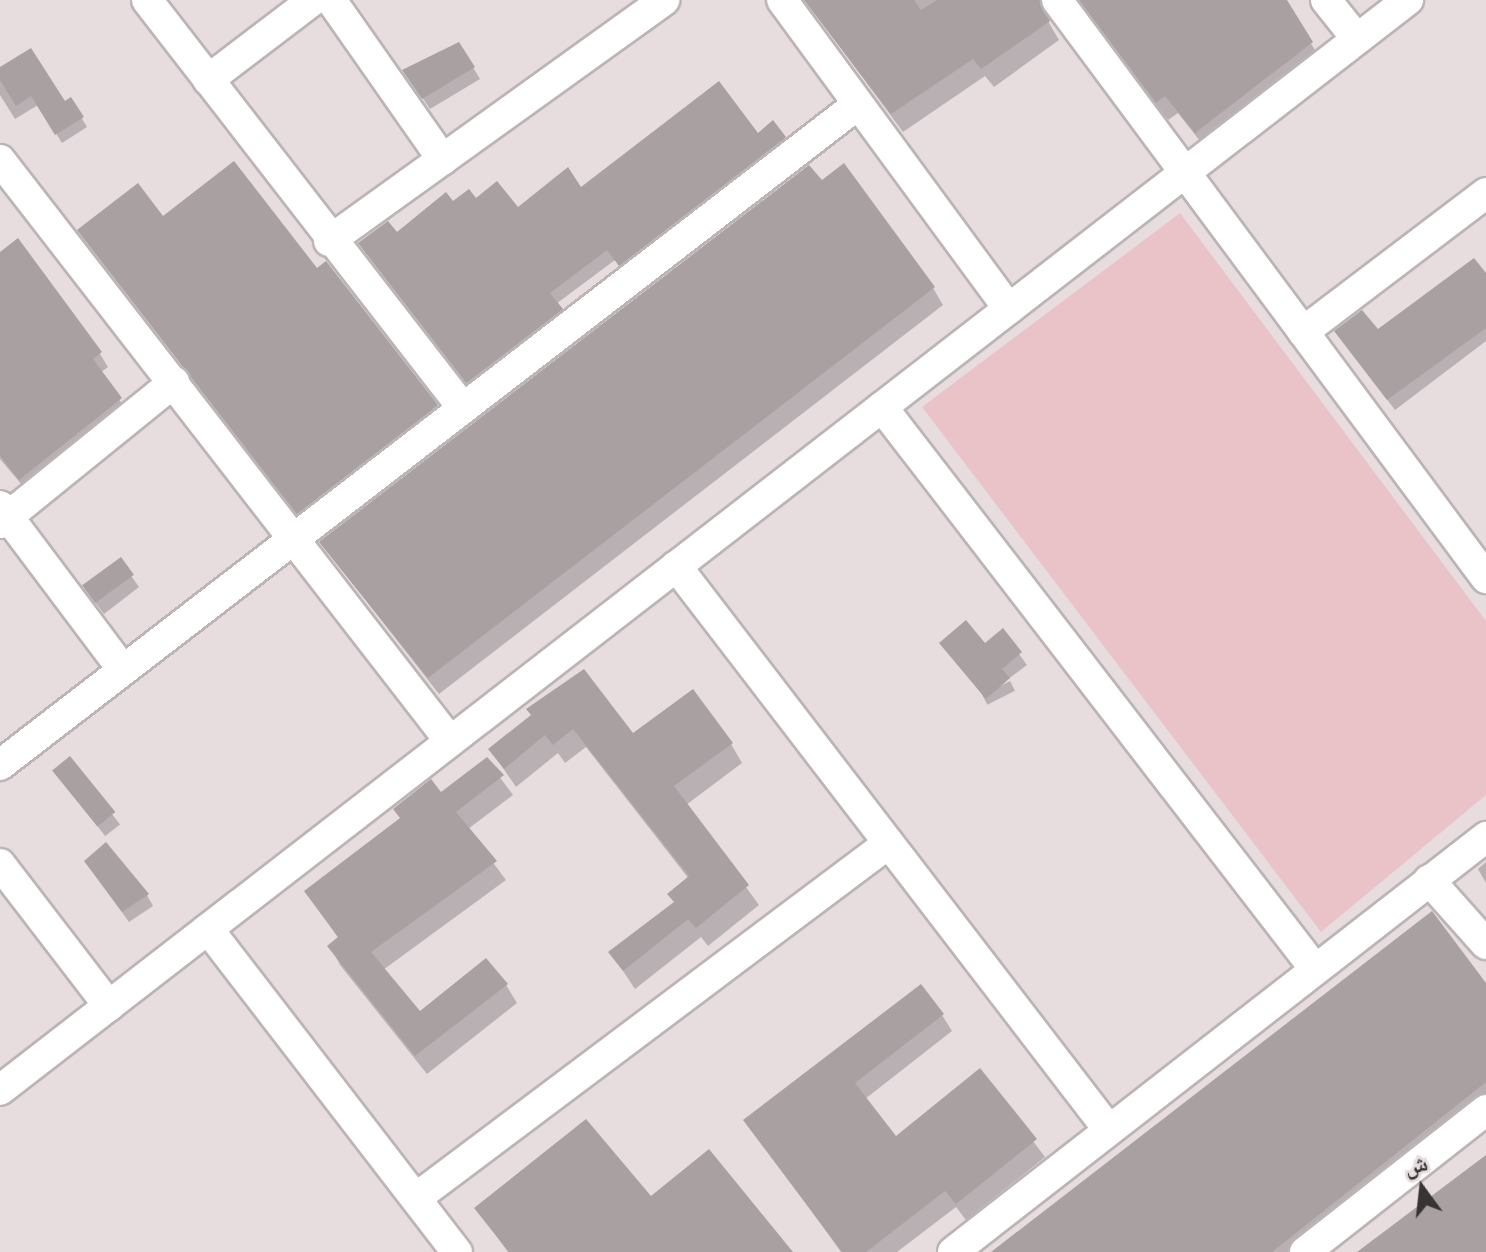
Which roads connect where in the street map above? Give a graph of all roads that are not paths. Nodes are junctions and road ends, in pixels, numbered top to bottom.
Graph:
1 (147, 0) edge
2 (313, 0) edge
3 (331, 0) edge
4 (664, 0) edge
5 (782, 0) edge
6 (1057, 0) edge
7 (1326, 0) edge
8 (1408, 0) edge
9 (1357, 39) junction
10 (208, 80) junction
11 (857, 105) junction
12 (0, 160) edge
13 (443, 160) junction
14 (1185, 172) junction
15 (1486, 193) edge
16 (329, 241) junction
17 (1009, 309) junction
18 (1303, 332) junction
19 (174, 382) junction
20 (882, 407) junction
21 (463, 408) junction
22 (3, 515) edge
23 (295, 537) junction
24 (676, 566) junction
25 (1486, 578) edge
26 (123, 670) junction
27 (450, 741) junction
28 (0, 765) edge
29 (1486, 837) edge
30 (889, 843) junction
31 (0, 864) edge
32 (1429, 880) junction
33 (208, 929) junction
34 (1486, 944) edge
35 (1315, 969) junction
36 (109, 1006) junction
37 (0, 1090) edge
38 (1486, 1110) edge
39 (1109, 1130) junction
40 (416, 1198) junction
41 (457, 1252) edge
42 (953, 1252) edge
43 (1305, 1252) edge

1 - 10 street
2 - 10 street
3 - 13 street
4 - 13 street
5 - 11 street
6 - 14 street
7 - 9 street
8 - 9 street
9 - 14 street
10 - 16 street
11 - 17 street
11 - 21 street
12 - 19 street
13 - 16 street
14 - 17 street
14 - 18 street
15 - 18 street
16 - 21 street
17 - 20 street
18 - 25 street
19 - 22 street
19 - 23 street
20 - 24 street
20 - 35 street
21 - 23 street
22 - 26 street
23 - 26 street
23 - 27 street
24 - 27 street
24 - 30 street
26 - 28 street
27 - 33 street
29 - 32 street
30 - 39 street
30 - 40 street
31 - 36 street
32 - 34 street
32 - 35 street
33 - 36 street
33 - 40 street
35 - 39 street
36 - 37 street
38 - 43 street
39 - 42 street
40 - 41 street

